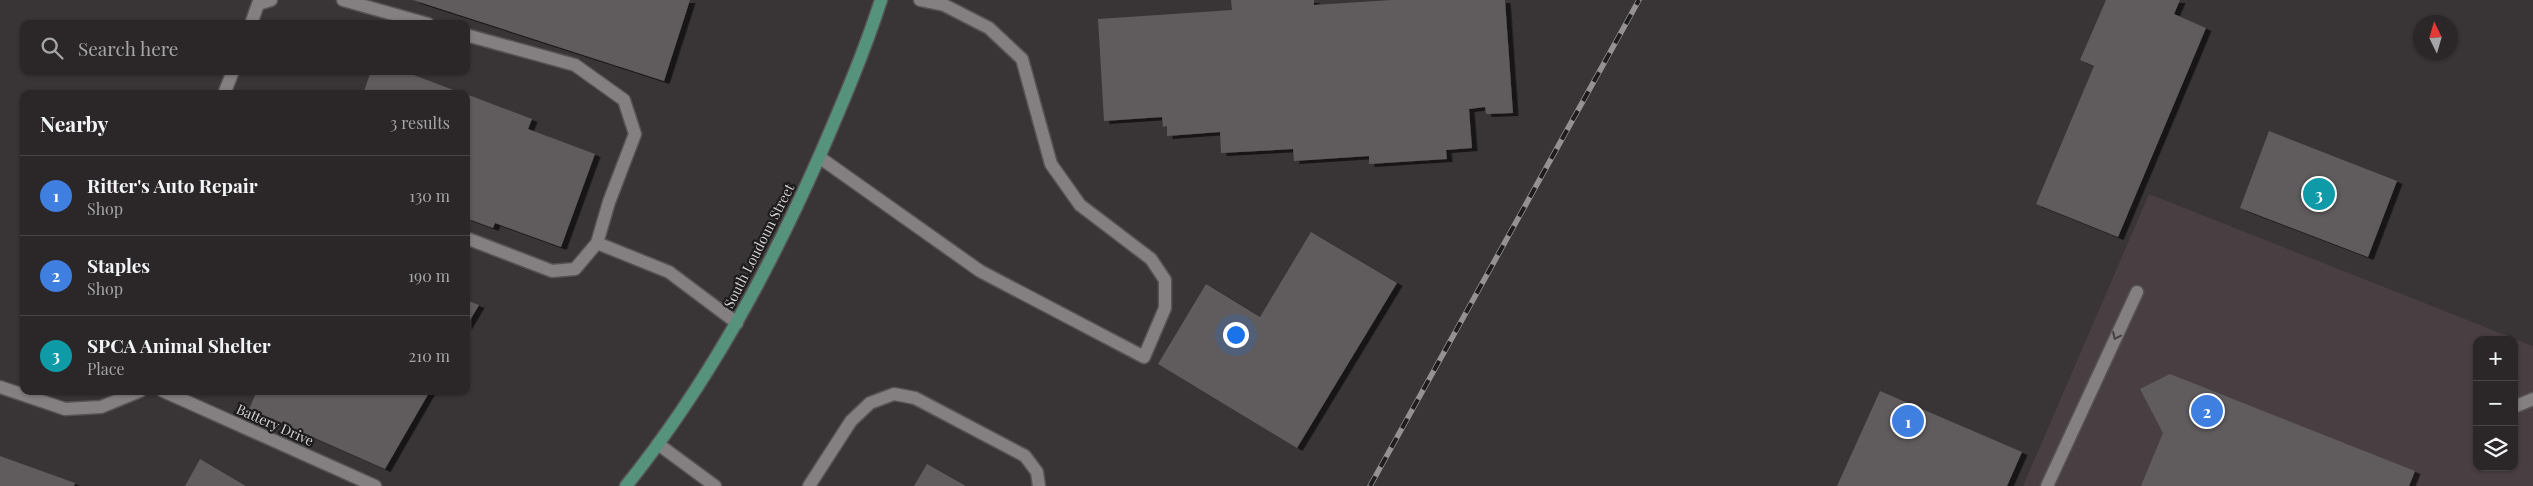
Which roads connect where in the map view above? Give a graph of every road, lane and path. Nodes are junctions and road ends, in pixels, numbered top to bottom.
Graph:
1 (271, 0) edge
2 (343, 0) edge
3 (881, 0) edge
4 (920, 0) edge
5 (252, 20) edge
6 (414, 20) edge
7 (470, 36) edge
8 (231, 75) edge
9 (226, 90) edge
10 (819, 158) junction
11 (470, 240) edge
12 (597, 243) junction
13 (2137, 292) dead end
14 (737, 323) junction
15 (0, 387) edge
16 (20, 394) edge
17 (24, 395) edge
18 (130, 395) edge
19 (172, 395) edge
20 (2533, 400) edge
21 (2518, 406) edge
22 (658, 444) junction
23 (375, 486) edge
24 (626, 486) edge
25 (715, 486) edge
26 (809, 486) edge
27 (1039, 486) edge
28 (2047, 486) edge

1 - 5 lane
2 - 6 lane
3 - 10 main road, South Loudoun Street
4 - 10 lane
7 - 12 lane
8 - 9 lane
10 - 14 main road, South Loudoun Street
11 - 12 lane
12 - 14 lane
13 -> 28 lane
14 - 22 main road, South Loudoun Street
15 - 16 lane
17 - 18 lane
19 - 23 lane, Battery Drive
20 - 21 lane
22 - 24 main road, South Loudoun Street
22 - 25 lane
26 - 27 lane

